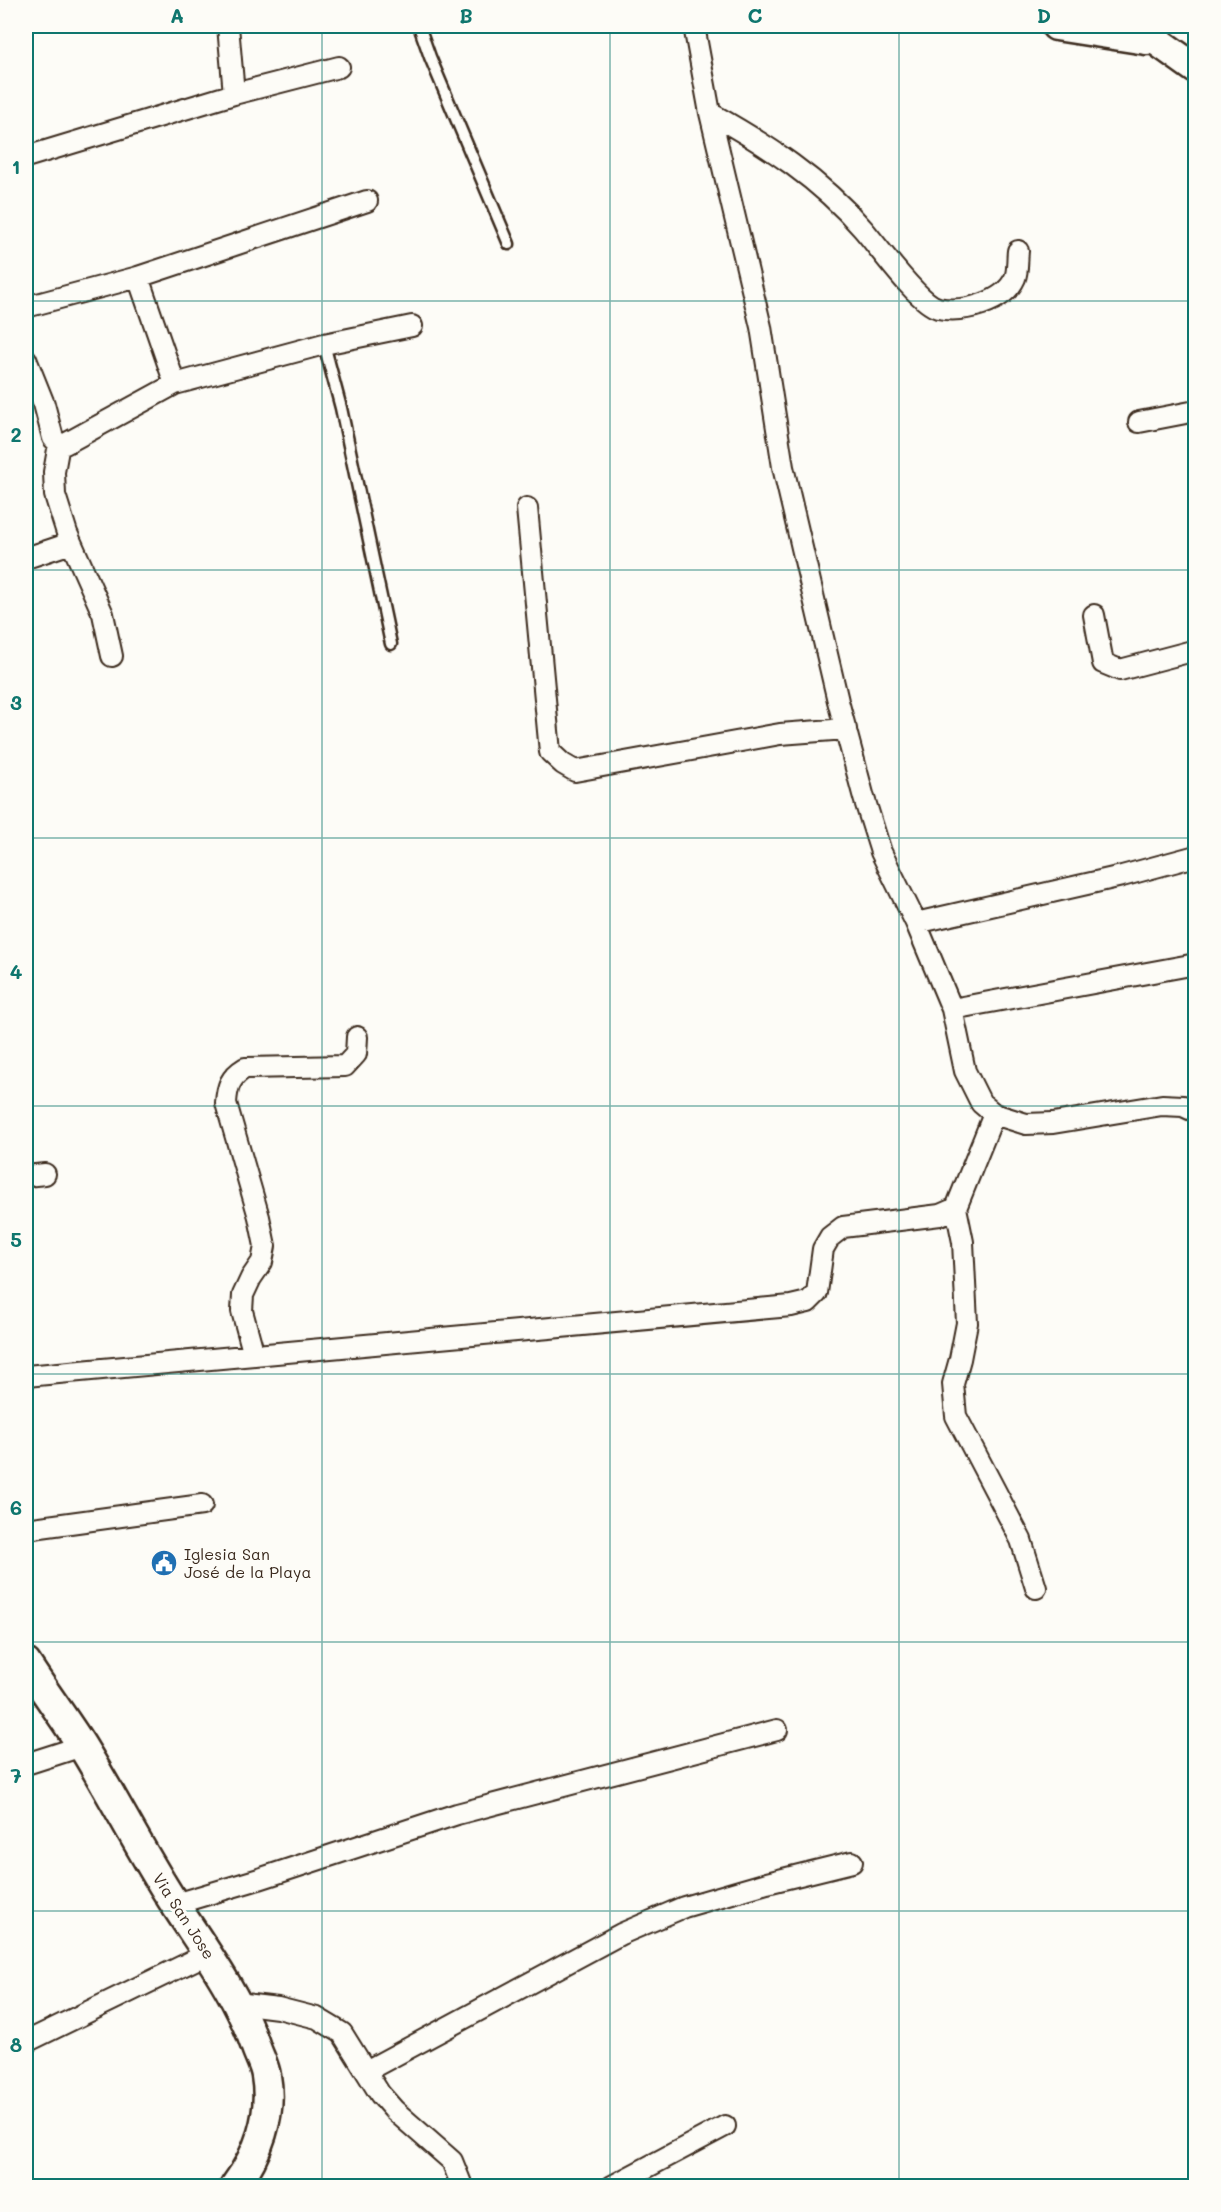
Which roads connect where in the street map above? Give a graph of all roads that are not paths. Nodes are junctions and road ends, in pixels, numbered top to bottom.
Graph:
1 (228, 26) edge
2 (419, 26) edge
3 (694, 26) edge
4 (1056, 26) edge
5 (1153, 32) edge
6 (339, 67) dead end
7 (1196, 69) edge
8 (234, 94) junction
9 (710, 113) junction
10 (26, 157) edge
11 (367, 201) dead end
12 (509, 244) dead end
13 (1018, 251) dead end
14 (138, 277) junction
15 (26, 307) edge
16 (412, 326) dead end
17 (324, 344) junction
18 (26, 359) edge
19 (175, 384) junction
20 (34, 408) edge
21 (1196, 411) edge
22 (1139, 422) dead end
23 (58, 444) junction
24 (527, 508) dead end
25 (71, 543) junction
26 (26, 558) edge
27 (1094, 615) dead end
28 (391, 644) dead end
29 (1196, 650) edge
30 (112, 656) dead end
31 (846, 729) junction
32 (1196, 856) edge
33 (916, 923) junction
34 (1196, 964) edge
35 (952, 1009) junction
36 (357, 1037) dead end
37 (1196, 1112) edge
38 (994, 1114) junction
39 (956, 1208) junction
40 (254, 1355) junction
41 (26, 1376) edge
42 (202, 1505) dead end
43 (26, 1529) edge
44 (1036, 1588) dead end
45 (26, 1663) edge
46 (777, 1730) dead end
47 (82, 1746) junction
48 (26, 1764) edge
49 (852, 1862) dead end
50 (175, 1904) junction
51 (209, 1953) junction
52 (237, 2003) junction
53 (26, 2042) edge
54 (366, 2071) junction
55 (725, 2126) dead end
56 (235, 2187) edge
57 (462, 2187) edge
58 (612, 2187) edge

1 - 8 street
2 - 12 lane
3 - 9 street
4 - 5 street
5 - 7 street
6 - 8 street
8 - 10 street
9 - 13 street
9 - 31 street
11 - 14 street
14 - 15 street
14 - 19 street
16 - 17 street
17 - 19 street
17 - 28 lane
18 - 20 street
19 - 23 street
20 - 23 street
21 - 22 street
23 - 25 street
24 - 31 street
25 - 26 street
25 - 30 street
27 - 29 street
31 - 33 street
32 - 33 street
33 - 35 street
34 - 35 street
35 - 38 street
36 - 40 street
37 - 38 street
38 - 39 street
39 - 40 street
39 - 44 street
40 - 41 street
42 - 43 street
45 - 47 street, Via San Jose
46 - 50 street
47 - 48 street
47 - 50 street, Via San Jose
49 - 54 street
50 - 51 street, Via San Jose
51 - 52 street, Via San Jose
51 - 53 street
52 - 54 street
52 - 56 street, Via San Jose
54 - 57 street
55 - 58 street

